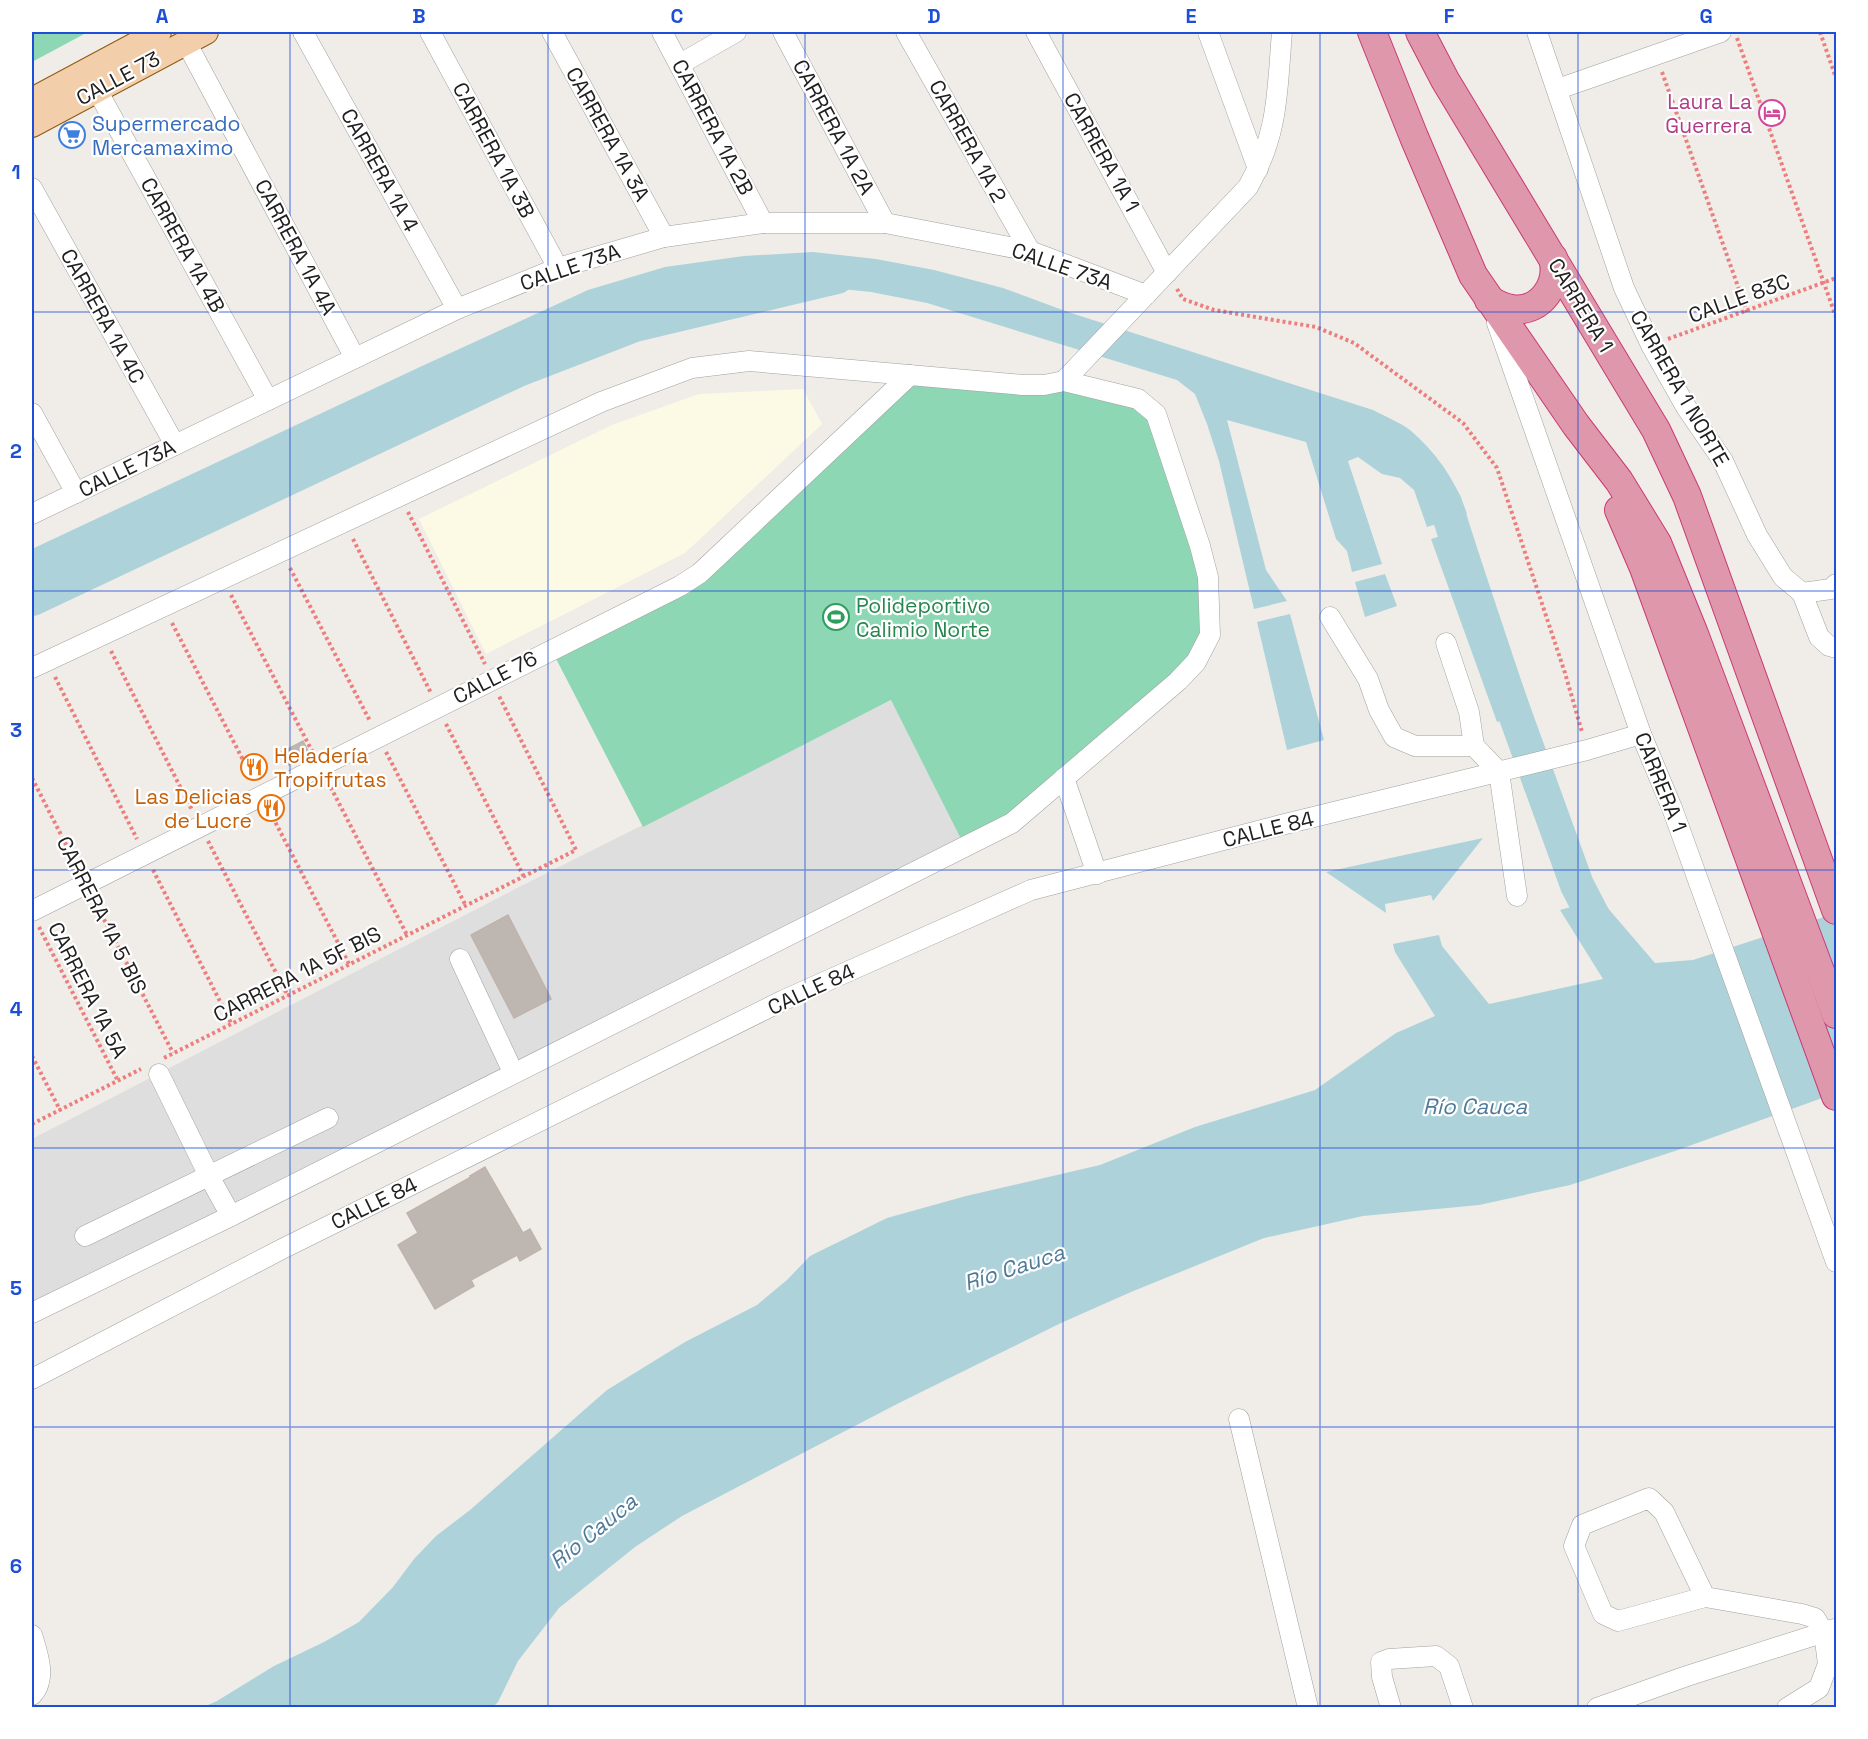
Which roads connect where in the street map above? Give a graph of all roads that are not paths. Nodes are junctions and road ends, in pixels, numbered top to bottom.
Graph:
1 (159, 32) edge
2 (303, 32) edge
3 (430, 32) edge
4 (552, 32) edge
5 (662, 32) edge
6 (736, 32) edge
7 (783, 32) edge
8 (906, 32) edge
9 (1036, 32) edge
10 (1208, 32) edge
11 (1282, 32) edge
12 (1372, 32) edge
13 (1420, 32) edge
14 (1538, 32) edge
15 (1721, 32) edge
16 (196, 37) edge
17 (680, 64) junction
18 (1558, 89) junction
19 (97, 90) junction
20 (32, 100) edge
21 (32, 125) edge
22 (1258, 169) junction
23 (32, 188) edge
24 (764, 223) junction
25 (885, 223) junction
26 (664, 237) junction
27 (1030, 251) junction
28 (1553, 258) junction
29 (558, 268) junction
30 (1167, 273) junction
31 (1146, 295) junction
32 (1489, 300) junction
33 (457, 309) junction
34 (355, 358) junction
35 (910, 375) junction
36 (1064, 381) junction
37 (268, 400) junction
38 (32, 413) edge
39 (175, 445) junction
40 (76, 493) junction
41 (32, 514) edge
42 (1836, 584) edge
43 (1802, 593) junction
44 (1330, 617) dead end
45 (1446, 643) dead end
46 (1836, 648) edge
47 (32, 668) edge
48 (1641, 734) junction
49 (1474, 746) junction
50 (1499, 772) junction
51 (1064, 778) junction
52 (1736, 783) junction
53 (1097, 874) junction
54 (1517, 896) dead end
55 (1836, 910) edge
56 (34, 917) edge
57 (460, 959) dead end
58 (1836, 1014) edge
59 (153, 1068) road end
60 (513, 1072) junction
61 (1836, 1096) edge
62 (328, 1118) dead end
63 (209, 1176) junction
64 (231, 1216) junction
65 (85, 1236) dead end
66 (1836, 1262) edge
67 (32, 1313) edge
68 (32, 1379) edge
69 (1239, 1419) dead end
70 (1705, 1598) junction
71 (1833, 1630) edge
72 (32, 1635) edge
73 (32, 1695) edge
74 (1308, 1707) edge
75 (1391, 1707) edge
76 (1463, 1707) edge
77 (1597, 1707) edge
78 (1787, 1707) edge

1 - 20 main road, CALLE 73
2 - 33 street, CARRERA 1A 4
3 - 29 street, CARRERA 1A 3B
4 - 26 street, CARRERA 1A 3A
5 - 17 street, CARRERA 1A 2B
6 - 17 street
7 - 25 street, CARRERA 1A 2A
8 - 27 street, CARRERA 1A 2
9 - 30 street, CARRERA 1A 1
10 - 22 street
11 - 22 street, CALLE 73A
12 - 32 highway, CARRERA 1
13 - 28 highway, CARRERA 1
14 - 18 street, CARRERA 1 NORTE
15 - 18 street
16 - 19 main road, CALLE 73
16 - 34 street, CARRERA 1A 4A
17 - 24 street, CARRERA 1A 2B
18 - 43 street, CARRERA 1 NORTE
19 - 21 main road, CALLE 73
19 - 37 street, CARRERA 1A 4B
22 - 30 street, CALLE 73A
23 - 39 street, CARRERA 1A 4C
24 - 25 street, CALLE 73A
24 - 26 street, CALLE 73A
25 - 27 street, CALLE 73A
26 - 29 street, CALLE 73A
27 - 31 street, CALLE 73A
28 - 32 highway
28 - 55 highway, CARRERA 1
29 - 33 street, CALLE 73A
30 - 31 street, CALLE 73A
31 - 36 street, CALLE 73A
32 - 48 street, CARRERA 1
32 - 52 highway, CARRERA 1
33 - 34 street, CALLE 73A
34 - 37 street, CALLE 73A
35 - 36 street
35 - 47 street
35 - 56 street, CALLE 76
36 - 51 street
37 - 39 street, CALLE 73A
38 - 40 street
39 - 40 street, CALLE 73A
40 - 41 street, CALLE 73A
42 - 43 street
43 - 46 street
44 - 49 street
45 - 49 street
48 - 50 street, CALLE 84
48 - 66 street, CARRERA 1
49 - 50 street
50 - 53 street, CALLE 84
50 - 54 street
51 - 53 street
51 - 60 street
52 - 58 highway
52 - 61 highway
53 - 68 street, CALLE 84
57 - 60 street
59 - 63 street
60 - 64 street
62 - 63 street
63 - 64 street
63 - 65 street
64 - 67 street
69 - 74 street
70 - 70 street
70 - 71 street
71 - 77 street
71 - 78 street
72 - 73 street
75 - 76 street

